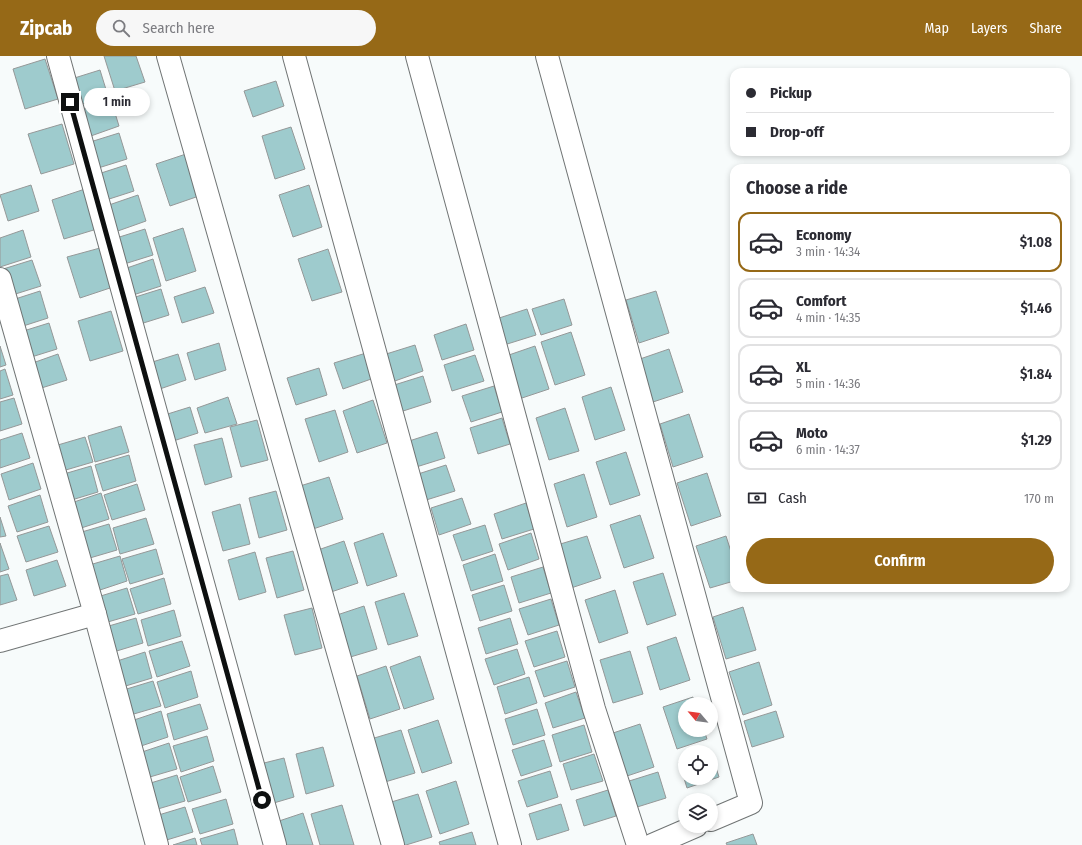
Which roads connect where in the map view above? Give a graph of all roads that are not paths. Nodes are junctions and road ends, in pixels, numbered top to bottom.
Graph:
1 (58, 56) edge
2 (168, 56) edge
3 (294, 56) edge
4 (417, 56) edge
5 (547, 56) edge
6 (0, 279) edge
7 (95, 614) junction
8 (0, 641) edge
9 (718, 817) edge
10 (680, 833) edge
11 (157, 845) edge
12 (275, 845) edge
13 (393, 845) edge
14 (510, 845) edge
15 (638, 845) edge
16 (652, 845) edge

1 - 12 street
2 - 13 street
3 - 14 street
4 - 15 street
5 - 9 street
6 - 7 street
7 - 8 street
7 - 11 street
10 - 16 street

